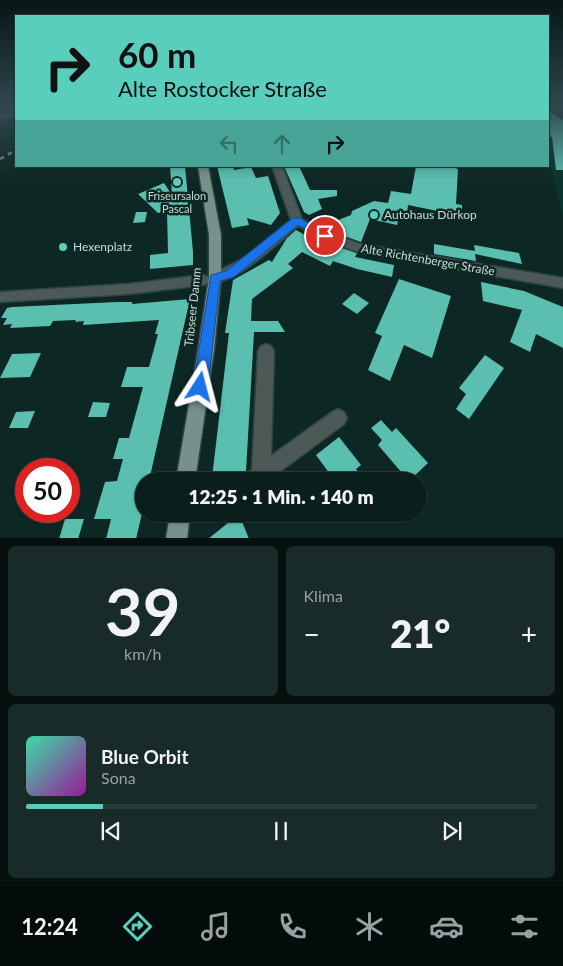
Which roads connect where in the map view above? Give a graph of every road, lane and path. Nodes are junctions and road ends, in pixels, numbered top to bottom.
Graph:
1 (203, 167) edge
2 (277, 167) edge
3 (297, 221) junction
4 (216, 277) junction
5 (563, 283) edge
6 (0, 296) edge
7 (266, 351) dead end
8 (338, 418) dead end
9 (187, 472) edge
10 (257, 472) edge
11 (265, 472) edge
12 (179, 522) edge
13 (176, 538) edge

1 - 4 main road, Tribseer Damm
2 - 3 street
3 - 4 street
3 - 5 street, Alte Richtenberger Straße
4 - 6 street, Tribseer Damm
4 - 9 main road, Tribseer Damm
7 - 10 street
8 - 11 street
12 - 13 main road

